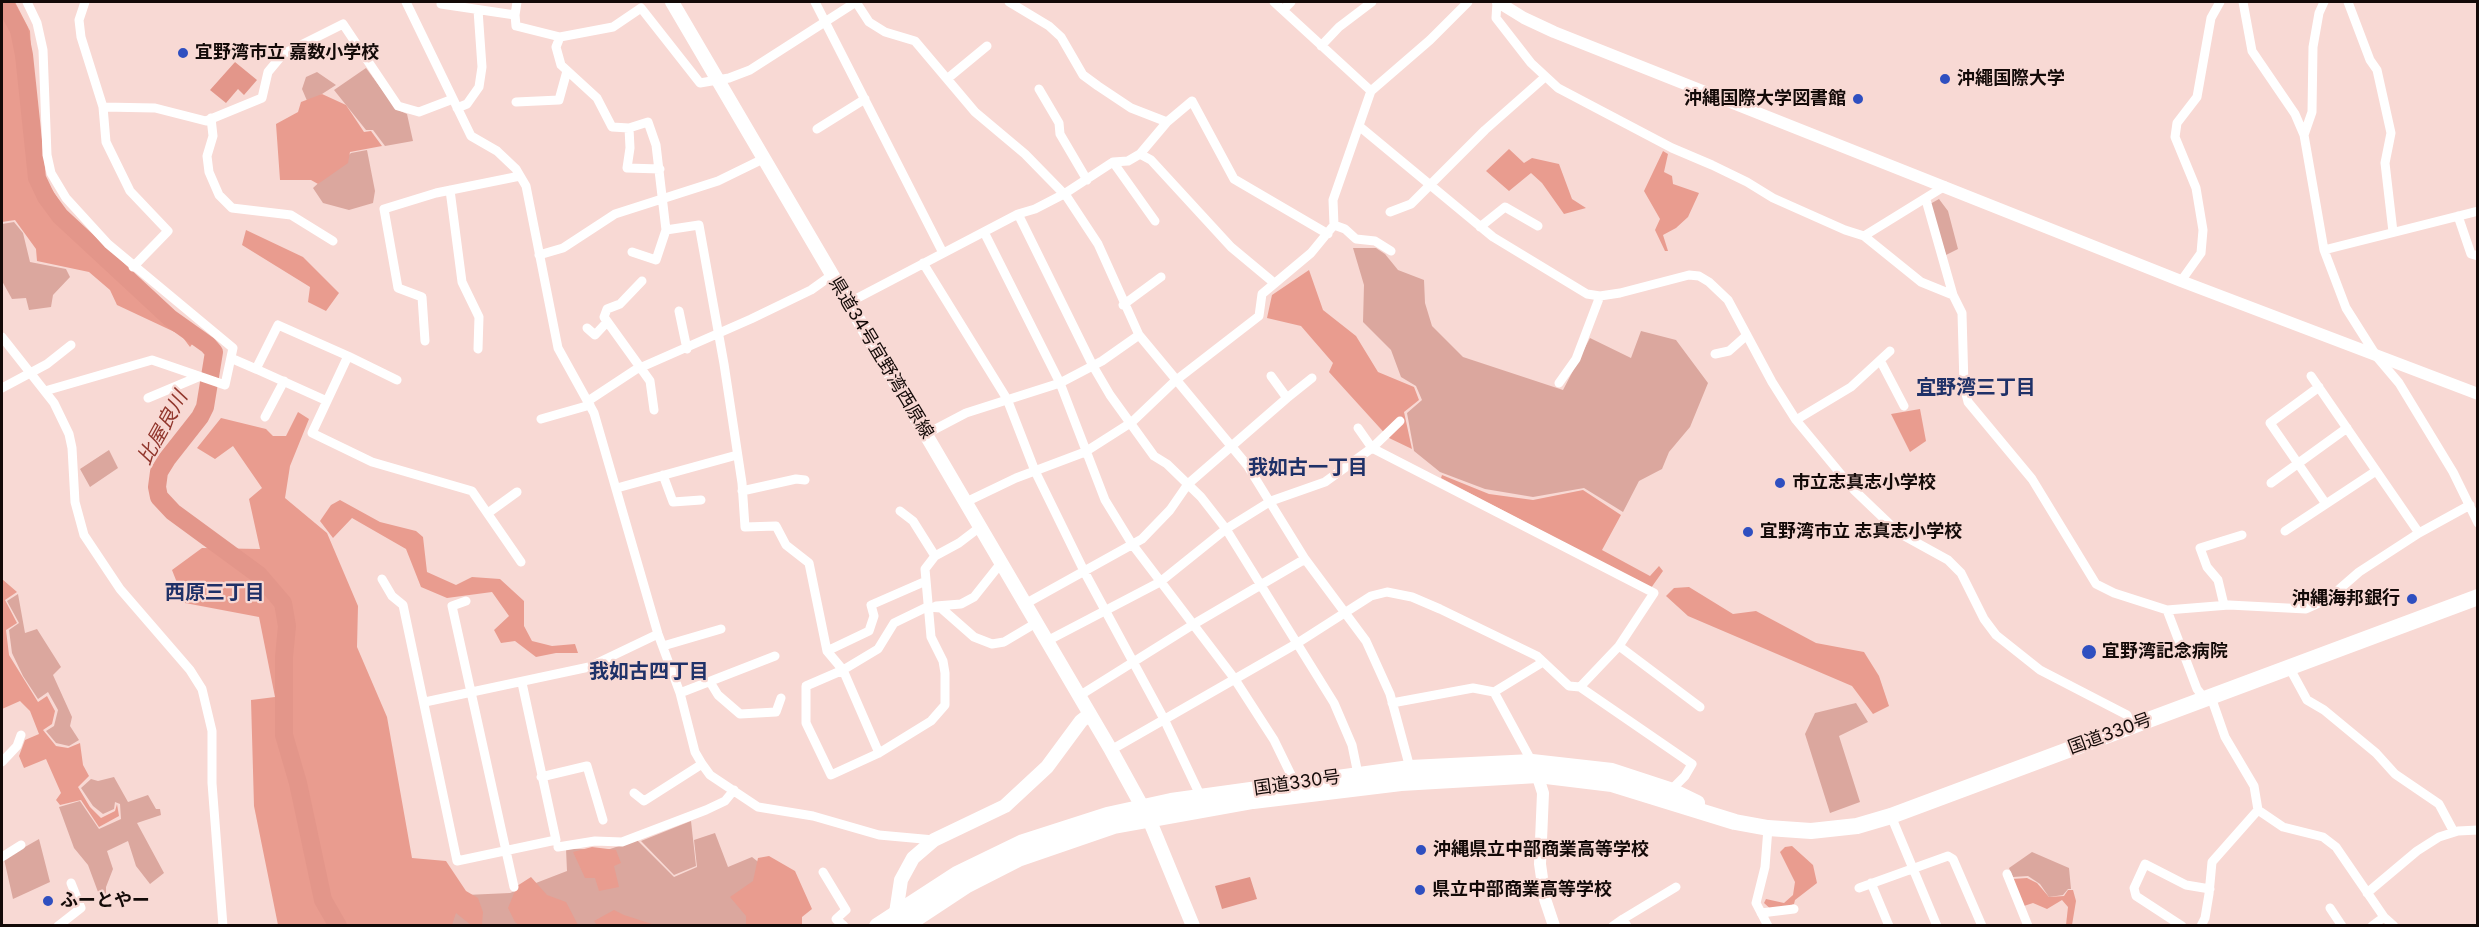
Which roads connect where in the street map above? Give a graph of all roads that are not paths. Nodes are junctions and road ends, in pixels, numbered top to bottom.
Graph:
1 (27, 2) edge
2 (85, 2) edge
3 (406, 2) edge
4 (442, 2) edge
5 (517, 2) edge
6 (672, 2) edge
7 (815, 2) edge
8 (856, 2) edge
9 (1009, 2) edge
10 (1274, 2) edge
11 (1291, 2) edge
12 (1372, 2) edge
13 (1468, 2) edge
14 (1498, 2) edge
15 (2220, 2) edge
16 (2243, 2) edge
17 (2324, 2) edge
18 (2348, 2) edge
19 (478, 10) junction
20 (1283, 10) junction
21 (515, 15) junction
22 (825, 22) junction
23 (560, 37) junction
24 (987, 46) dead end
25 (1321, 46) junction
26 (567, 70) junction
27 (1545, 77) junction
28 (947, 78) junction
29 (718, 80) junction
30 (1039, 89) dead end
31 (1371, 91) junction
32 (865, 99) junction
33 (516, 102) dead end
34 (455, 104) junction
35 (103, 107) junction
36 (211, 118) junction
37 (1167, 122) junction
38 (1359, 126) junction
39 (629, 128) junction
40 (818, 129) dead end
41 (2304, 135) junction
42 (1140, 154) junction
43 (763, 159) junction
44 (1113, 162) junction
45 (660, 169) junction
46 (520, 176) junction
47 (1087, 180) junction
48 (1429, 184) junction
49 (1945, 186) junction
50 (450, 190) junction
51 (1064, 194) junction
52 (662, 198) junction
53 (1926, 200) junction
54 (2478, 210) edge
55 (1390, 212) dead end
56 (1018, 214) junction
57 (2458, 216) junction
58 (1155, 221) dead end
59 (1334, 225) junction
60 (1538, 226) dead end
61 (1480, 227) junction
62 (666, 230) junction
63 (984, 232) junction
64 (2393, 232) junction
65 (1328, 234) junction
66 (1864, 236) junction
67 (333, 241) dead end
68 (2324, 250) junction
69 (1391, 251) dead end
70 (632, 252) dead end
71 (943, 253) junction
72 (539, 255) junction
73 (2478, 256) edge
74 (923, 264) junction
75 (133, 267) junction
76 (832, 275) junction
77 (1161, 277) dead end
78 (2181, 281) junction
79 (642, 282) dead end
80 (1273, 282) junction
81 (1953, 295) junction
82 (1600, 296) junction
83 (848, 303) junction
84 (1123, 305) junction
85 (679, 311) dead end
86 (607, 322) junction
87 (587, 328) dead end
88 (719, 333) junction
89 (1139, 335) junction
90 (1747, 335) junction
91 (2, 337) edge
92 (425, 341) dead end
93 (71, 345) dead end
94 (478, 349) dead end
95 (687, 349) junction
96 (1890, 351) dead end
97 (1715, 354) dead end
98 (348, 357) junction
99 (2377, 357) junction
100 (233, 359) junction
101 (1881, 362) junction
102 (1093, 366) junction
103 (640, 367) junction
104 (256, 369) junction
105 (29, 373) junction
106 (1270, 376) dead end
107 (2311, 376) dead end
108 (200, 378) junction
109 (1312, 378) dead end
110 (397, 380) dead end
111 (284, 381) junction
112 (1175, 381) junction
113 (1060, 383) junction
114 (1559, 383) dead end
115 (2319, 387) junction
116 (2, 388) edge
117 (45, 391) junction
118 (2478, 394) edge
119 (148, 398) dead end
120 (1287, 398) junction
121 (1007, 399) junction
122 (327, 401) junction
123 (589, 403) junction
124 (1904, 406) dead end
125 (654, 410) dead end
126 (265, 417) dead end
127 (541, 419) dead end
128 (1796, 420) junction
129 (1400, 421) dead end
130 (1132, 422) junction
131 (1358, 428) dead end
132 (2347, 428) junction
133 (926, 435) junction
134 (1232, 447) junction
135 (1372, 448) junction
136 (1085, 452) junction
137 (737, 455) junction
138 (2298, 463) junction
139 (1035, 471) junction
140 (2376, 471) junction
141 (663, 476) junction
142 (806, 480) dead end
143 (2271, 483) dead end
144 (1188, 484) junction
145 (617, 488) junction
146 (742, 491) junction
147 (517, 492) dead end
148 (701, 500) dead end
149 (1271, 501) junction
150 (966, 502) junction
151 (2326, 504) junction
152 (2470, 505) junction
153 (900, 511) dead end
154 (488, 513) junction
155 (2478, 523) edge
156 (980, 526) junction
157 (1226, 529) junction
158 (2285, 531) dead end
159 (2419, 533) junction
160 (2242, 535) dead end
161 (1132, 544) junction
162 (935, 556) junction
163 (1305, 559) junction
164 (521, 562) dead end
165 (1001, 562) junction
166 (1085, 573) junction
167 (382, 579) dead end
168 (926, 581) junction
169 (1160, 582) junction
170 (1261, 587) junction
171 (2478, 597) edge
172 (466, 601) dead end
173 (1025, 604) junction
174 (2224, 605) junction
175 (931, 607) junction
176 (1106, 610) junction
177 (2167, 610) junction
178 (1347, 613) junction
179 (1036, 623) junction
180 (1194, 624) junction
181 (721, 629) dead end
182 (658, 634) junction
183 (1047, 641) junction
184 (1296, 644) junction
185 (663, 646) junction
186 (1619, 646) junction
187 (827, 651) junction
188 (775, 656) dead end
189 (1134, 662) junction
190 (1544, 662) junction
191 (2289, 667) junction
192 (843, 670) junction
193 (1234, 678) junction
194 (522, 682) junction
195 (710, 682) junction
196 (1580, 687) junction
197 (1494, 692) junction
198 (472, 693) junction
199 (680, 693) junction
200 (1079, 696) junction
201 (781, 698) dead end
202 (2208, 698) junction
203 (425, 702) junction
204 (1392, 703) junction
205 (1700, 707) dead end
206 (1090, 714) junction
207 (1164, 719) junction
208 (2132, 726) junction
209 (21, 735) dead end
210 (1111, 750) junction
211 (879, 753) junction
212 (2, 762) edge
213 (702, 764) junction
214 (1410, 768) junction
215 (1535, 768) junction
216 (1358, 774) junction
217 (541, 777) junction
218 (1295, 783) junction
219 (734, 790) junction
220 (634, 793) dead end
221 (1201, 796) junction
222 (1668, 796) junction
223 (2258, 810) junction
224 (1145, 812) junction
225 (1891, 816) junction
226 (603, 820) dead end
227 (1768, 828) junction
228 (2478, 830) edge
229 (2454, 832) junction
230 (934, 840) junction
231 (21, 845) dead end
232 (558, 847) dead end
233 (507, 849) junction
234 (2, 857) edge
235 (1911, 868) junction
236 (823, 873) dead end
237 (2007, 874) dead end
238 (71, 883) dead end
239 (1871, 883) junction
240 (514, 887) dead end
241 (1676, 887) dead end
242 (1858, 888) dead end
243 (2210, 889) junction
244 (2367, 893) junction
245 (2330, 908) dead end
246 (1794, 909) dead end
247 (1761, 914) junction
248 (2384, 917) junction
249 (898, 921) edge
250 (1625, 922) edge
251 (58, 926) edge
252 (223, 926) edge
253 (844, 926) edge
254 (877, 926) edge
255 (1193, 926) edge
256 (1554, 926) edge
257 (1613, 926) edge
258 (1768, 926) edge
259 (1889, 926) edge
260 (1937, 926) edge
261 (1982, 926) edge
262 (2028, 926) edge
263 (2182, 926) edge
264 (2201, 926) edge
265 (2342, 926) edge
266 (2372, 926) edge
267 (2394, 926) edge

1 - 75 street
2 - 35 street
3 - 34 street
4 - 19 street
5 - 21 street
6 - 29 main road, 県道34号宜野湾西原線
7 - 22 street
8 - 22 street
8 - 28 street
9 - 37 street
10 - 20 street
11 - 20 street
12 - 25 street
13 - 31 street
14 - 27 street
14 - 49 street
15 - 78 street
16 - 41 street
17 - 41 street
18 - 64 street
19 - 21 street
19 - 34 street
20 - 25 street
21 - 23 street
22 - 29 street
22 - 32 street
23 - 26 street
23 - 29 street
24 - 28 street
25 - 31 street
26 - 33 street
26 - 39 street
27 - 48 street
27 - 66 street
28 - 51 street
29 - 43 main road, 県道34号宜野湾西原線
30 - 47 street
31 - 38 street
32 - 40 street
32 - 71 street
34 - 36 street
34 - 46 street
35 - 36 street
35 - 75 street
36 - 67 street
37 - 42 street
37 - 65 street
38 - 48 street
38 - 59 street
39 - 45 street
39 - 45 street
41 - 68 street
42 - 44 street
42 - 80 street
43 - 52 street
43 - 76 main road, 県道34号宜野湾西原線
44 - 47 street
44 - 58 street
45 - 52 street
46 - 50 street
46 - 72 street
47 - 51 street
48 - 55 street
48 - 61 street
49 - 53 street
49 - 78 street
50 - 92 street
50 - 94 street
51 - 56 street
51 - 84 street
52 - 62 street
52 - 72 street
53 - 66 street
53 - 81 street
54 - 57 street
56 - 63 street
56 - 102 street
57 - 64 street
57 - 73 street
59 - 65 street
59 - 69 street
60 - 61 street
61 - 82 street
62 - 70 street
62 - 88 street
63 - 71 street
63 - 113 street
64 - 68 street
65 - 80 street
66 - 81 street
68 - 99 street
71 - 74 street
72 - 123 street
74 - 83 street
74 - 121 street
75 - 100 street
76 - 83 main road, 県道34号宜野湾西原線
76 - 88 street
77 - 84 street
78 - 99 street
79 - 86 street
80 - 112 street
81 - 177 street
82 - 90 street
82 - 114 street
83 - 133 main road, 県道34号宜野湾西原線
84 - 89 street
85 - 95 street
86 - 87 street
86 - 103 street
88 - 95 street
88 - 137 street
89 - 102 street
89 - 112 street
90 - 97 street
90 - 128 street
91 - 105 street
93 - 105 street
95 - 103 street
96 - 101 street
98 - 104 street
98 - 110 street
98 - 122 street
99 - 118 street
99 - 152 street
100 - 104 street
100 - 108 street
101 - 124 street
101 - 128 street
102 - 113 street
102 - 130 street
103 - 123 street
103 - 125 street
104 - 111 street
105 - 116 street
105 - 117 street
106 - 120 street
107 - 115 street
108 - 117 street
108 - 119 street
109 - 120 street
111 - 122 street
111 - 126 street
112 - 130 street
112 - 134 street
113 - 121 street
113 - 136 street
115 - 132 street
115 - 138 street
117 - 252 street
120 - 134 street
121 - 133 street
121 - 139 street
122 - 154 street
123 - 127 street
123 - 145 street
128 - 208 street
129 - 135 street
130 - 136 street
130 - 144 street
131 - 135 street
132 - 138 street
132 - 140 street
133 - 150 main road, 県道34号宜野湾西原線
134 - 144 street
134 - 149 street
135 - 149 street
135 - 186 street
136 - 139 street
136 - 161 street
137 - 141 street
137 - 146 street
138 - 143 street
138 - 151 street
139 - 150 street
139 - 166 street
140 - 151 street
140 - 159 street
141 - 145 street
141 - 148 street
142 - 146 street
144 - 157 street
144 - 161 street
145 - 182 street
146 - 187 street
147 - 154 street
149 - 157 street
149 - 163 street
150 - 156 main road, 県道34号宜野湾西原線
151 - 158 street
152 - 155 street
152 - 159 street
153 - 162 street
154 - 164 street
156 - 162 street
156 - 165 main road, 県道34号宜野湾西原線
157 - 169 street
157 - 170 street
159 - 174 street
160 - 174 street
161 - 166 street
161 - 169 street
162 - 168 street
163 - 170 street
163 - 178 street
165 - 173 main road, 県道34号宜野湾西原線
165 - 175 street
166 - 173 street
166 - 176 street
167 - 203 street
168 - 175 street
168 - 187 street
169 - 176 street
169 - 180 street
170 - 180 street
170 - 184 street
171 - 191 highway, 国道330号
172 - 198 street
173 - 179 main road, 県道34号宜野湾西原線
174 - 177 street
175 - 179 street
175 - 192 street
175 - 211 street
176 - 183 street
176 - 189 street
177 - 202 street
178 - 184 street
178 - 190 street
178 - 204 street
179 - 183 main road, 県道34号宜野湾西原線
180 - 189 street
180 - 193 street
181 - 185 street
182 - 185 street
182 - 194 street
183 - 200 main road, 県道34号宜野湾西原線
184 - 193 street
184 - 216 street
185 - 199 street
186 - 196 street
186 - 205 street
187 - 192 street
188 - 195 street
189 - 200 street
189 - 207 street
190 - 196 street
190 - 197 street
191 - 202 highway, 国道330号
191 - 229 street
192 - 211 street
192 - 211 street
193 - 207 street
193 - 218 street
194 - 198 street
194 - 217 street
195 - 199 street
195 - 201 street
196 - 222 street
197 - 204 street
197 - 215 street
198 - 203 street
198 - 233 street
199 - 213 street
200 - 206 main road, 県道34号宜野湾西原線
202 - 208 highway, 国道330号
202 - 223 street
203 - 233 street
204 - 214 street
206 - 210 main road, 県道34号宜野湾西原線
206 - 230 main road
207 - 210 street
207 - 221 street
208 - 225 highway, 国道330号
209 - 212 street
210 - 224 main road, 県道34号宜野湾西原線
213 - 219 street
213 - 220 street
214 - 215 highway, 国道330号
214 - 216 highway, 国道330号
215 - 222 highway, 国道330号
215 - 224 highway, 国道330号
215 - 256 street
216 - 218 highway, 国道330号
217 - 226 street
217 - 233 street
218 - 221 highway, 国道330号
219 - 230 street
219 - 232 street
221 - 224 highway, 国道330号
222 - 227 highway, 国道330号
223 - 243 street
223 - 244 street
224 - 249 highway, 国道330号
224 - 255 main road, 県道34号宜野湾西原線
225 - 227 highway, 国道330号
225 - 235 street
227 - 247 street
228 - 229 street
229 - 244 street
230 - 249 main road
231 - 234 street
233 - 240 street
235 - 239 street
235 - 260 street
235 - 261 street
236 - 253 street
237 - 262 street
238 - 251 street
239 - 242 street
239 - 259 street
241 - 250 street
243 - 263 street
243 - 264 street
244 - 248 street
245 - 265 street
246 - 247 street
247 - 258 street
248 - 266 street
248 - 267 street
249 - 254 highway, 国道330号
250 - 257 street

